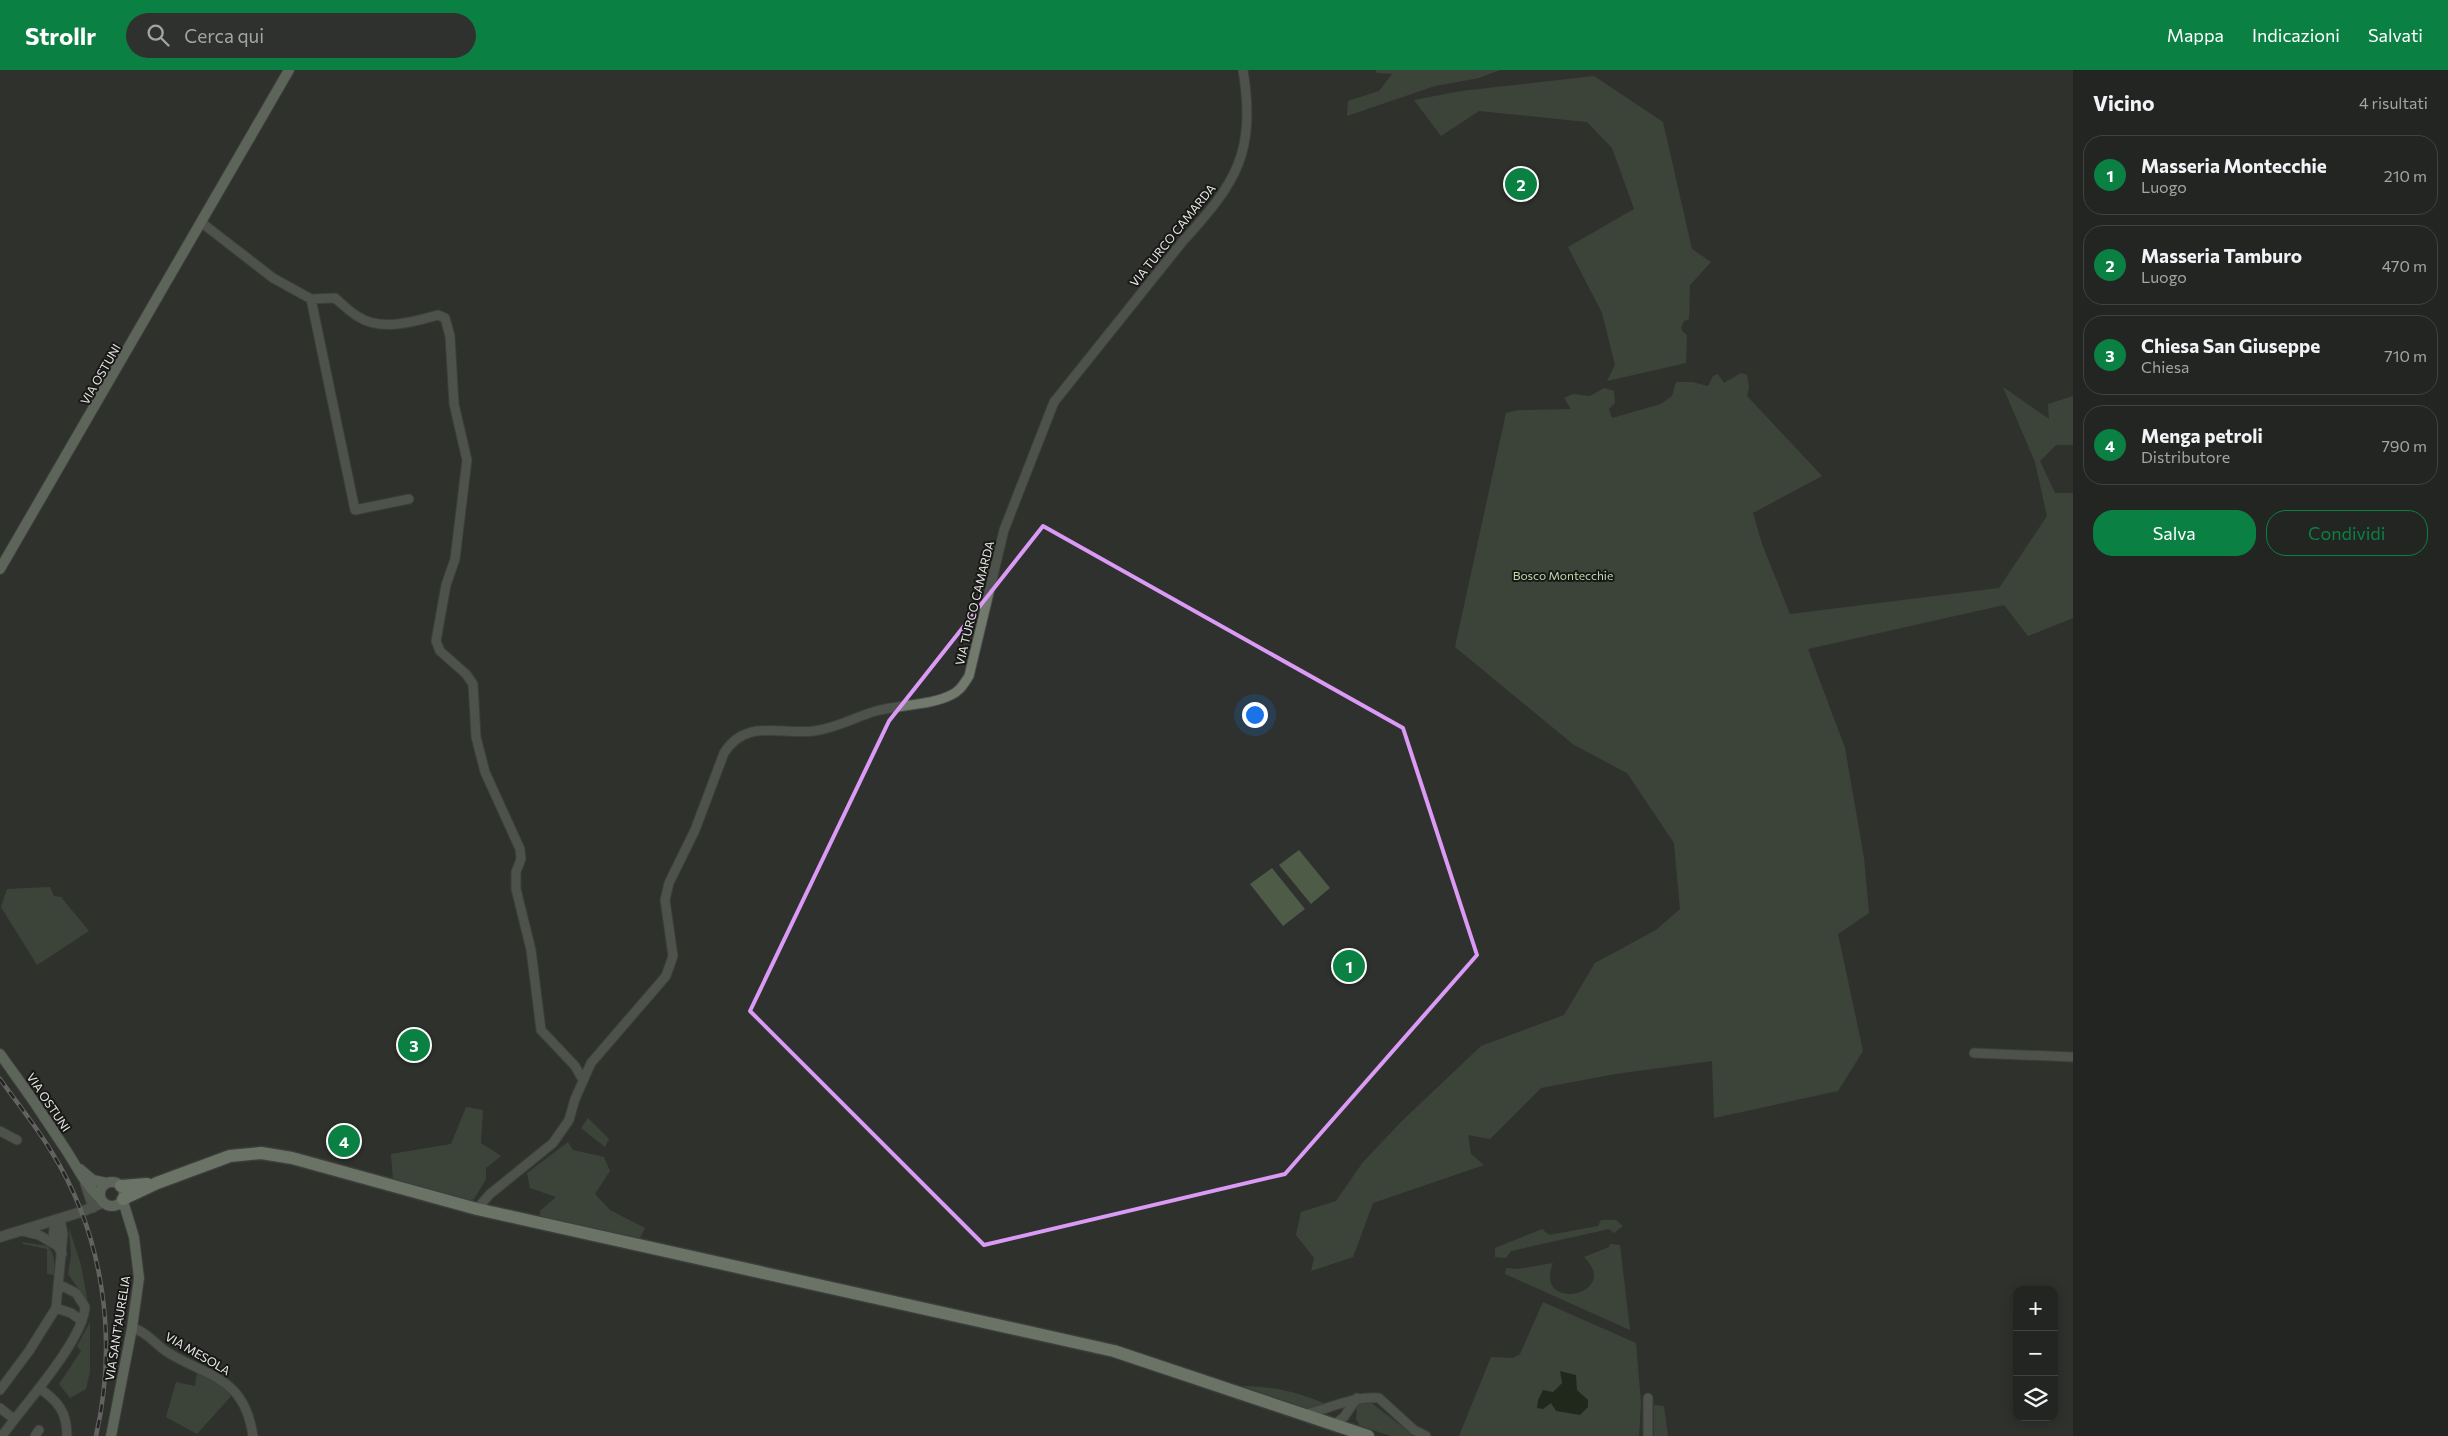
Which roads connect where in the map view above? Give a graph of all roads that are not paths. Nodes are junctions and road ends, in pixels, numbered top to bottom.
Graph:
1 (289, 70) edge
2 (1242, 70) edge
3 (202, 223) junction
4 (311, 300) junction
5 (410, 499) dead end
6 (0, 569) edge
7 (1974, 1053) dead end
8 (0, 1054) edge
9 (2073, 1057) edge
10 (583, 1080) junction
11 (0, 1131) edge
12 (18, 1140) dead end
13 (76, 1165) junction
14 (107, 1183) junction
15 (156, 1183) junction
16 (120, 1186) junction
17 (123, 1200) junction
18 (98, 1203) junction
19 (113, 1207) junction
20 (476, 1209) junction
21 (60, 1219) junction
22 (129, 1225) junction
23 (22, 1231) junction
24 (0, 1237) edge
25 (57, 1245) junction
26 (62, 1254) junction
27 (58, 1284) junction
28 (56, 1308) junction
29 (82, 1321) junction
30 (132, 1328) junction
31 (2, 1384) edge
32 (39, 1388) junction
33 (1356, 1398) junction
34 (1648, 1398) dead end
35 (1336, 1406) junction
36 (0, 1408) edge
37 (1351, 1409) junction
38 (1304, 1415) junction
39 (14, 1419) junction
40 (1334, 1425) junction
41 (1355, 1434) edge
42 (2, 1436) edge
43 (67, 1436) edge
44 (111, 1436) edge
45 (252, 1436) edge
46 (1368, 1436) edge
47 (1426, 1436) edge
48 (1648, 1436) edge

1 - 3 main road, VIA OSTUNI
2 - 10 street, VIA TURCO CAMARDA
3 - 4 street
3 - 6 main road, VIA OSTUNI
4 - 5 street
4 - 10 street
7 - 9 street
8 - 13 main road, VIA OSTUNI
10 - 20 street, VIA TURCO CAMARDA
11 - 12 street
13 - 14 main road
13 - 18 main road
14 - 16 main road
14 - 18 main road
15 - 16 main road
15 - 17 main road
15 - 20 main road
16 - 17 main road
17 - 19 main road
17 - 22 main road, VIA SANT'AURELIA
18 - 19 main road
18 - 21 street
19 - 22 main road
20 - 38 main road
21 - 23 street
21 - 25 street
21 - 26 street
22 - 30 main road, VIA SANT'AURELIA
23 - 24 street
23 - 25 street
25 - 26 street
26 - 27 street
27 - 28 street
27 - 29 street
28 - 29 street
28 - 31 street
29 - 32 street
30 - 44 main road, VIA SANT'AURELIA
30 - 45 street, VIA MESOLA
32 - 39 street
32 - 43 street
33 - 35 street
33 - 37 street
33 - 47 street
34 - 48 street
35 - 38 street
35 - 40 street
36 - 39 street
37 - 40 street
37 - 41 street
38 - 40 main road
39 - 42 street
40 - 41 main road
41 - 46 main road

